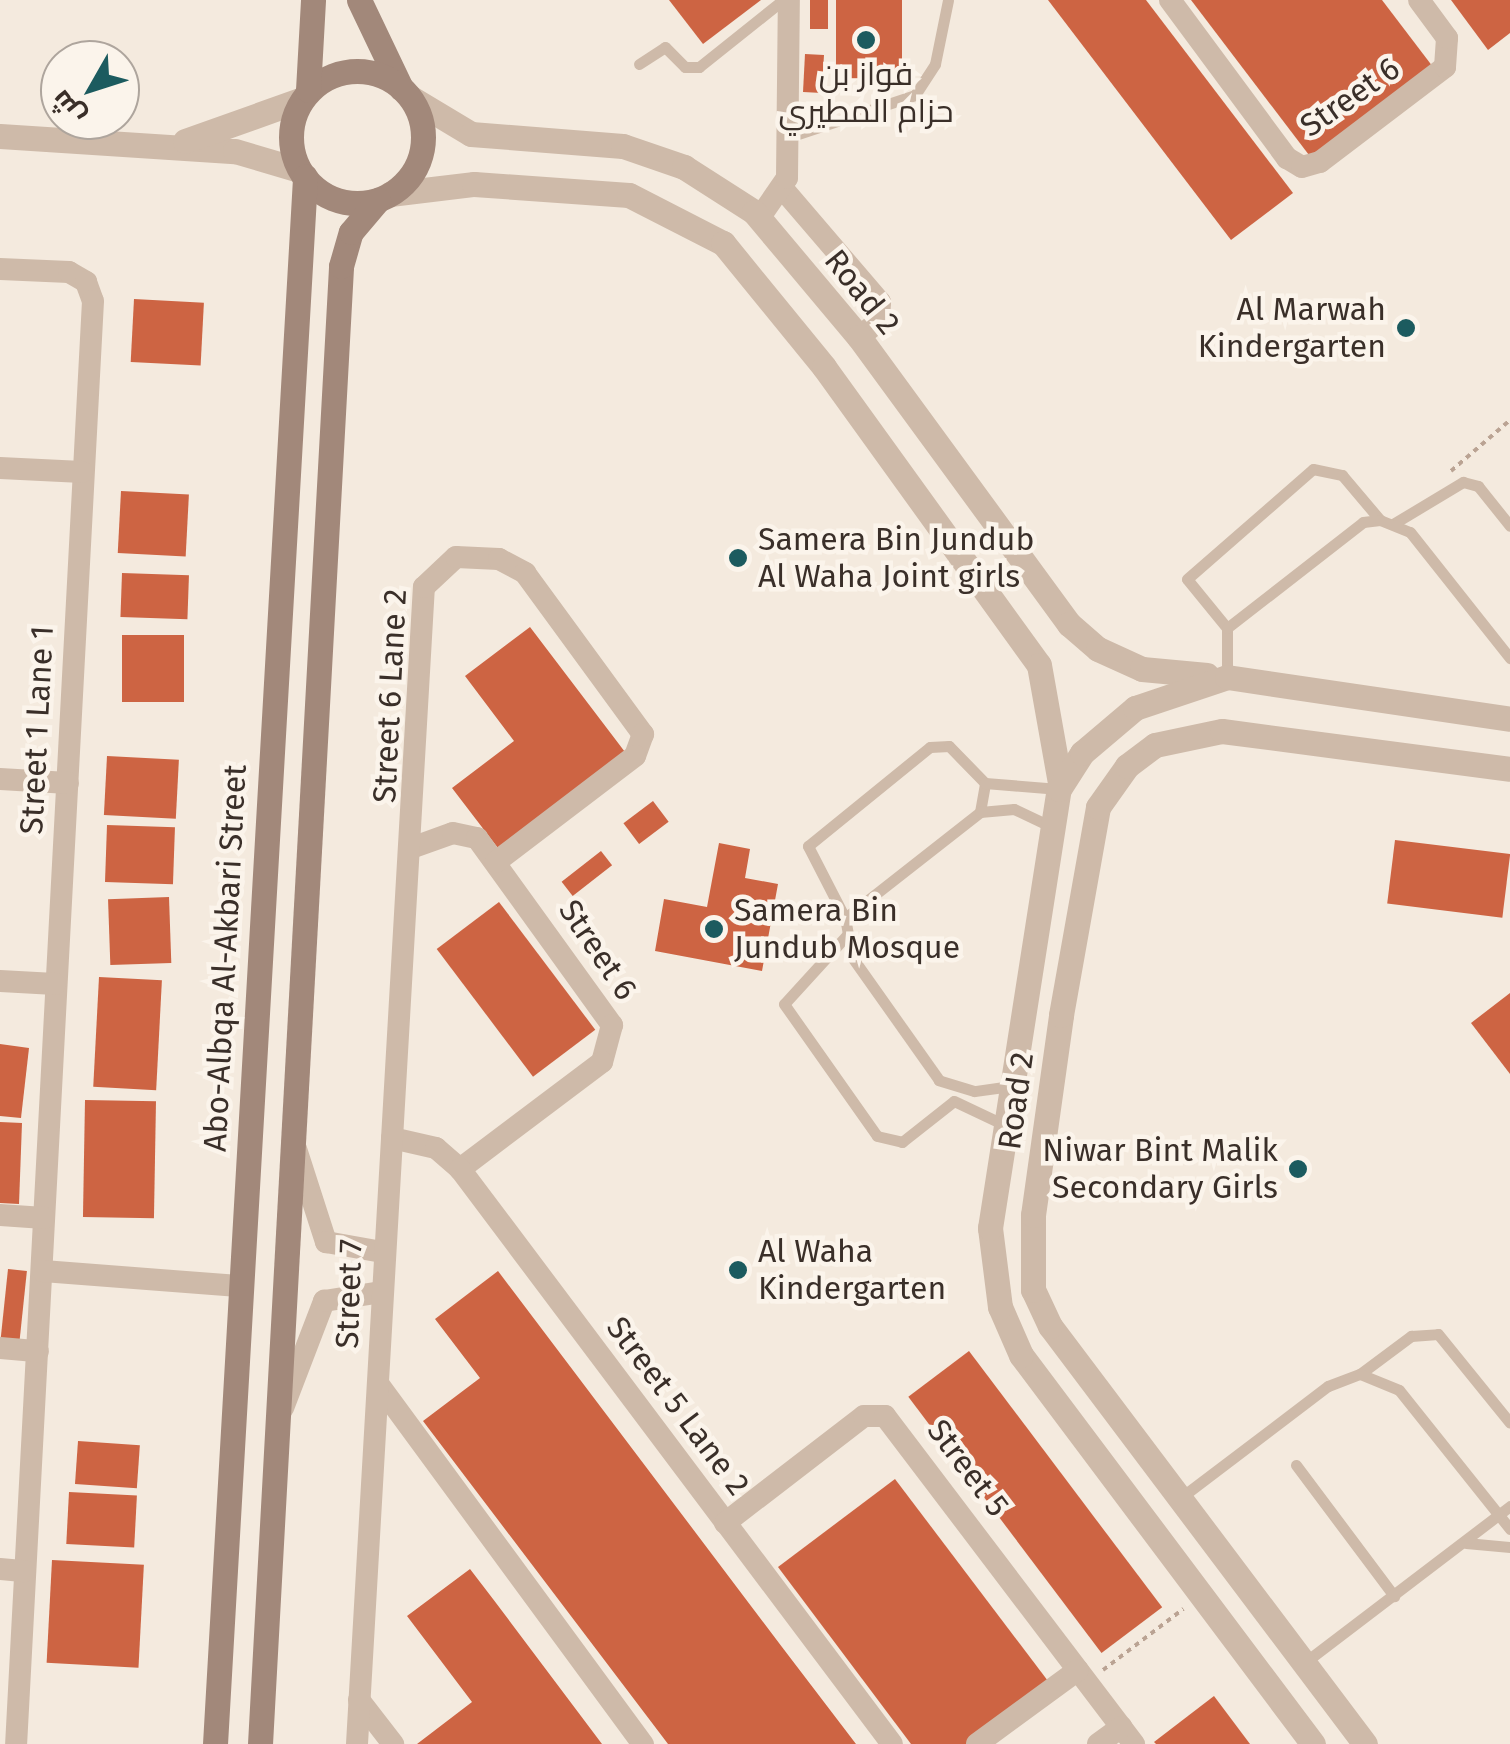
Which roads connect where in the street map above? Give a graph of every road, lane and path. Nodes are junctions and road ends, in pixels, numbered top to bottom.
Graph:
1 (313, 0) edge
2 (360, 0) edge
3 (786, 0) edge
4 (948, 0) edge
5 (1170, 0) edge
6 (1419, 0) edge
7 (639, 64) dead end
8 (406, 93) junction
9 (304, 95) junction
10 (0, 136) edge
11 (789, 137) junction
12 (171, 145) junction
13 (302, 174) junction
14 (783, 189) junction
15 (384, 197) junction
16 (760, 218) junction
17 (0, 269) edge
18 (859, 337) junction
19 (824, 367) junction
20 (1510, 420) edge
21 (0, 468) edge
22 (82, 472) junction
23 (1447, 485) junction
24 (1387, 522) junction
25 (1510, 526) edge
26 (1025, 566) junction
27 (988, 592) junction
28 (1227, 628) junction
29 (1510, 658) edge
30 (1227, 678) junction
31 (1326, 696) junction
32 (1429, 710) junction
33 (1510, 718) edge
34 (1322, 739) junction
35 (1420, 754) junction
36 (1510, 769) edge
37 (0, 779) edge
38 (68, 783) junction
39 (985, 783) junction
40 (1060, 786) junction
41 (980, 812) junction
42 (266, 813) junction
43 (1052, 828) junction
44 (414, 847) junction
45 (496, 862) junction
46 (1038, 905) junction
47 (1078, 915) junction
48 (845, 918) junction
49 (847, 935) junction
50 (0, 981) edge
51 (55, 984) junction
52 (1022, 1005) junction
53 (1061, 1015) junction
54 (296, 1044) junction
55 (939, 1080) junction
56 (1011, 1086) junction
57 (940, 1105) junction
58 (1007, 1126) junction
59 (392, 1138) junction
60 (296, 1147) junction
61 (460, 1169) junction
62 (0, 1215) edge
63 (44, 1218) junction
64 (382, 1252) junction
65 (43, 1271) junction
66 (238, 1286) junction
67 (382, 1292) junction
68 (0, 1348) edge
69 (38, 1352) junction
70 (1021, 1355) junction
71 (1360, 1374) junction
72 (378, 1385) junction
73 (1100, 1392) junction
74 (279, 1421) junction
75 (1510, 1422) edge
76 (1296, 1465) dead end
77 (1178, 1499) junction
78 (1510, 1506) edge
79 (1498, 1515) junction
80 (725, 1522) junction
81 (1510, 1529) edge
82 (1466, 1543) junction
83 (1510, 1546) edge
84 (0, 1569) edge
85 (26, 1571) junction
86 (1201, 1595) junction
87 (1394, 1596) junction
88 (220, 1634) junction
89 (1304, 1663) junction
90 (1083, 1676) junction
91 (359, 1700) junction
92 (1128, 1735) edge
93 (16, 1744) edge
94 (215, 1744) edge
95 (230, 1744) edge
96 (260, 1744) edge
97 (357, 1744) edge
98 (392, 1744) edge
99 (644, 1744) edge
100 (892, 1744) edge
101 (977, 1744) edge
102 (1098, 1744) edge
103 (1313, 1744) edge
104 (1365, 1744) edge

1 - 9 main road
2 - 8 main road
3 - 7 lane
3 - 11 street
4 - 11 lane
5 - 6 street, Street 6
8 - 9 main road
8 - 15 main road
8 - 16 street, Road 2
9 - 12 street
9 - 13 main road
10 - 12 street
11 - 14 street
12 - 13 street
13 - 15 main road
13 - 42 main road, Abo-Albqa Al-Akbari Street
14 - 16 street
14 - 18 street
15 - 19 street, Road 2
15 - 54 main road
16 - 18 street, Road 2
17 - 22 street, Street 1 Lane 1
18 - 19 street
18 - 26 street, Road 2
19 - 27 street, Road 2
20 - 23 path
21 - 22 street
22 - 38 street, Street 1 Lane 1
23 - 24 lane
23 - 25 lane
24 - 28 lane
24 - 28 lane
24 - 29 lane
26 - 27 street
26 - 30 street, Road 2
27 - 40 street, Road 2
28 - 30 lane
30 - 31 street, Road 2
30 - 40 street, Road 2
31 - 32 street, Road 2
31 - 34 street
32 - 33 street, Road 2
32 - 35 street
34 - 35 street, Road 2
34 - 47 street, Road 2
35 - 36 street, Road 2
37 - 38 street
38 - 51 street, Street 1 Lane 1
39 - 40 lane
39 - 41 lane
39 - 48 lane
40 - 43 street, Road 2
41 - 43 lane
41 - 48 lane
42 - 54 main road
42 - 66 main road, Abo-Albqa Al-Akbari Street
43 - 46 street, Road 2
44 - 45 street, Street 6
44 - 45 street, Street 6 Lane 2
44 - 59 street, Street 7
45 - 61 street, Street 6
46 - 47 street
46 - 52 street, Road 2
47 - 53 street, Road 2
48 - 49 lane
49 - 55 lane
49 - 57 lane
50 - 51 street
51 - 63 street, Street 1 Lane 1
52 - 53 street
52 - 56 street, Road 2
53 - 73 street, Road 2
54 - 60 main road
55 - 56 lane
55 - 57 lane
56 - 58 street, Road 2
57 - 58 lane
58 - 70 street, Road 2
59 - 61 street, Street 5 Lane 2
59 - 64 street, Street 7
60 - 64 street
60 - 74 main road
61 - 80 street, Street 5 Lane 2
62 - 63 street
63 - 65 street, Street 1 Lane 1
64 - 67 street, Street 7
65 - 66 street
65 - 69 street, Street 1 Lane 1
66 - 88 main road, Abo-Albqa Al-Akbari Street
67 - 72 street, Street 7
67 - 74 street
68 - 69 street
69 - 85 street, Street 1 Lane 1
70 - 73 street
70 - 86 street, Road 2
71 - 75 lane
71 - 77 lane
71 - 79 lane
72 - 91 street, Street 7
72 - 99 street
73 - 77 street, Road 2
74 - 96 main road
76 - 87 lane
77 - 89 street, Road 2
78 - 79 lane
79 - 81 lane
79 - 82 lane
80 - 90 street, Street 5
80 - 100 street, Street 5 Lane 2
82 - 83 lane
82 - 87 lane
84 - 85 street
85 - 93 street, Street 1 Lane 1
86 - 90 path
86 - 103 street, Road 2
87 - 89 lane
88 - 94 main road, Abo-Albqa Al-Akbari Street
88 - 95 main road
89 - 104 street, Road 2
90 - 92 street, Street 5
90 - 101 street
91 - 97 street, Street 7
91 - 98 street
92 - 102 street

